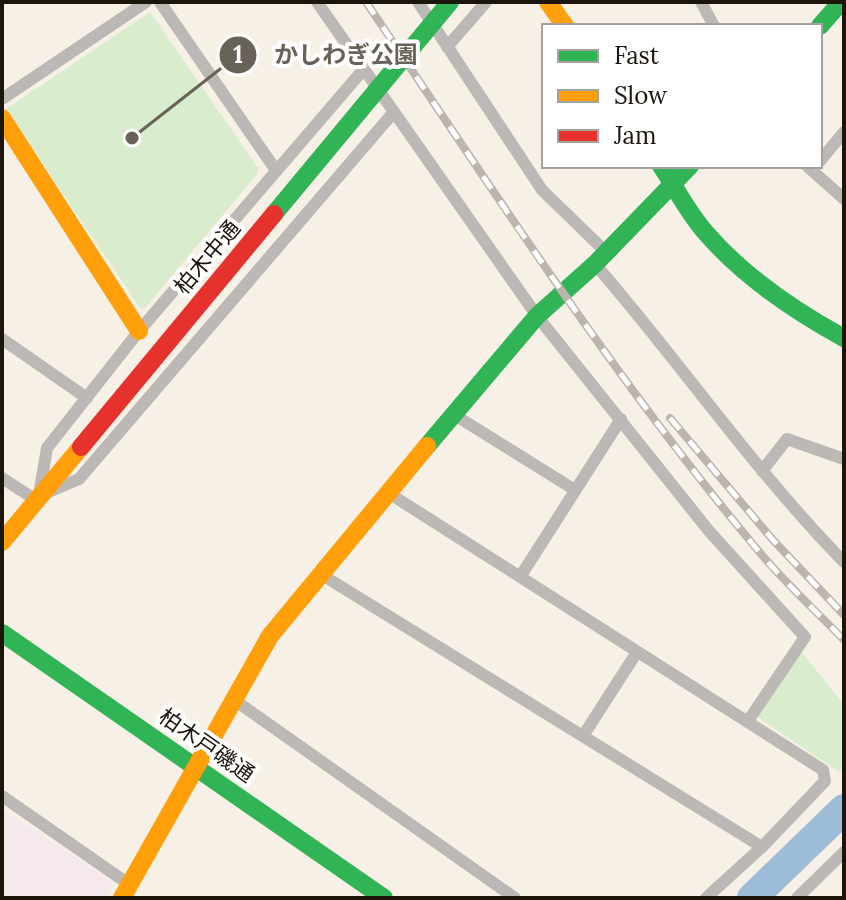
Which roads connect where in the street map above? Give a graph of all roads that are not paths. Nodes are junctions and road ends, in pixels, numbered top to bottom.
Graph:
1 (146, 2) edge
2 (160, 2) edge
3 (317, 2) edge
4 (418, 2) edge
5 (450, 2) edge
6 (486, 2) edge
7 (548, 2) edge
8 (701, 2) edge
9 (841, 2) edge
10 (564, 24) edge
11 (713, 24) edge
12 (822, 24) edge
13 (447, 47) junction
14 (363, 70) junction
15 (2, 99) edge
16 (393, 113) junction
17 (5, 129) edge
18 (844, 132) edge
19 (822, 157) edge
20 (662, 168) edge
21 (688, 168) edge
22 (816, 168) edge
23 (275, 169) junction
24 (673, 183) junction
25 (844, 199) edge
26 (601, 258) junction
27 (537, 316) junction
28 (139, 331) junction
29 (844, 338) edge
30 (2, 339) edge
31 (87, 398) junction
32 (453, 414) junction
33 (621, 419) junction
34 (844, 459) edge
35 (762, 471) junction
36 (2, 478) edge
37 (575, 490) junction
38 (387, 492) junction
39 (38, 498) junction
40 (2, 542) edge
41 (844, 562) edge
42 (319, 573) junction
43 (520, 577) junction
44 (2, 633) edge
45 (637, 652) junction
46 (233, 699) junction
47 (748, 721) junction
48 (583, 736) junction
49 (199, 769) junction
50 (2, 796) edge
51 (762, 847) junction
52 (844, 852) edge
53 (126, 892) edge
54 (384, 898) edge
55 (515, 898) edge
56 (706, 898) edge
57 (797, 898) edge

1 - 15 street
2 - 23 street
3 - 14 street
4 - 13 street
5 - 39 street, 柏木中通, bridge
6 - 13 street
7 - 10 street
8 - 11 street
9 - 12 street
13 - 26 street
14 - 16 street
14 - 23 street
16 - 27 street
16 - 39 street
17 - 28 street
18 - 19 street
20 - 24 street
21 - 24 street
22 - 25 street
23 - 28 street
24 - 26 street
24 - 29 street
26 - 27 street
26 - 35 street
27 - 32 street
27 - 33 street
28 - 31 street
30 - 31 street
31 - 39 street
32 - 37 street
32 - 38 street
33 - 37 street
33 - 47 street
34 - 35 street
35 - 41 street
36 - 39 street
37 - 43 street
38 - 42 street
38 - 43 street
39 - 40 street, 柏木中通
42 - 46 street
42 - 48 street
43 - 45 street
44 - 49 street, 柏木戸磯通
45 - 47 street
45 - 48 street
46 - 49 street
46 - 55 street
47 - 51 street
48 - 51 street
49 - 53 street
49 - 54 street, 柏木戸磯通
50 - 53 street
51 - 56 street
52 - 57 street

